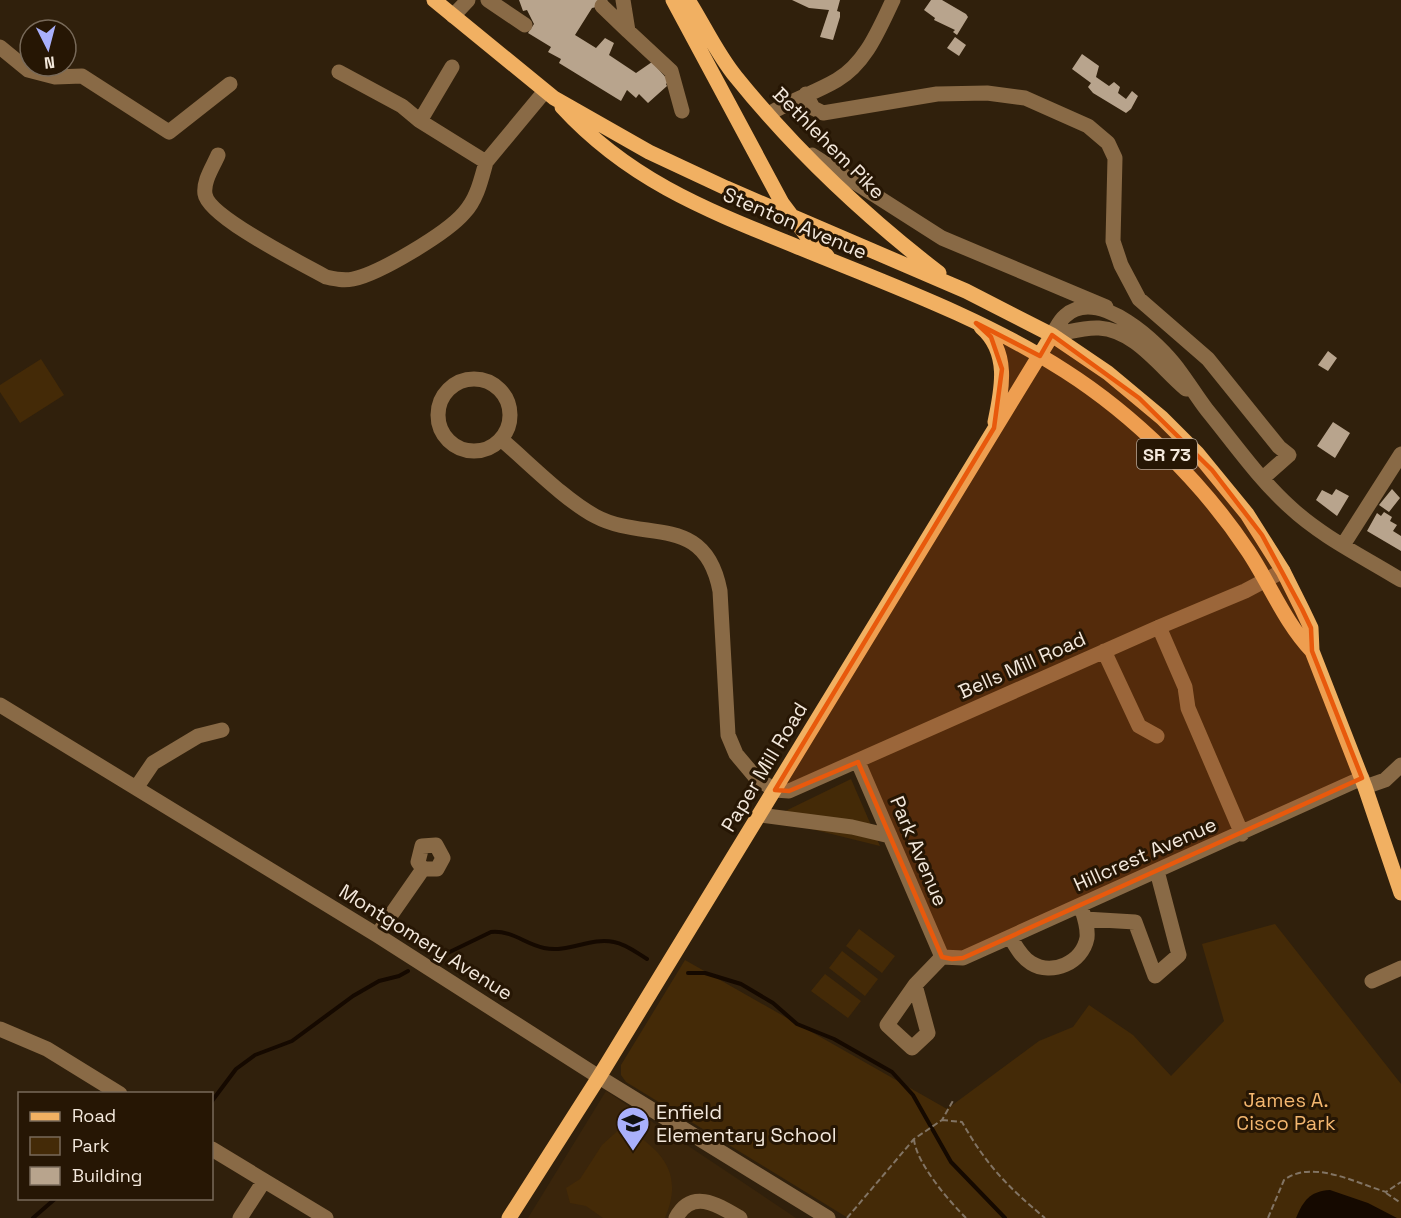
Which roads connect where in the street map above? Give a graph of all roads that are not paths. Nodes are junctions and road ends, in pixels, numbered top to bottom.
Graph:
1 (434, 0) edge
2 (468, 0) edge
3 (488, 0) edge
4 (623, 0) edge
5 (673, 0) edge
6 (688, 0) edge
7 (893, 0) edge
8 (602, 6) dead end
9 (453, 16) junction
10 (525, 25) dead end
11 (628, 30) junction
12 (0, 47) edge
13 (452, 67) dead end
14 (339, 72) dead end
15 (230, 84) dead end
16 (549, 94) junction
17 (806, 94) junction
18 (682, 111) dead end
19 (769, 114) junction
20 (420, 121) junction
21 (801, 148) junction
22 (218, 155) dead end
23 (486, 162) junction
24 (791, 216) junction
25 (834, 262) junction
26 (966, 291) junction
27 (1121, 317) junction
28 (976, 323) junction
29 (1052, 335) junction
30 (1040, 356) junction
31 (1199, 400) junction
32 (994, 428) junction
33 (502, 440) junction
34 (1401, 454) edge
35 (1263, 478) junction
36 (1343, 545) junction
37 (1283, 571) junction
38 (1266, 580) junction
39 (1401, 580) edge
40 (1159, 627) junction
41 (1104, 651) junction
42 (1312, 651) junction
43 (0, 705) edge
44 (222, 730) dead end
45 (1157, 736) dead end
46 (858, 762) junction
47 (1401, 765) edge
48 (1364, 783) junction
49 (136, 788) junction
50 (776, 789) junction
51 (760, 815) junction
52 (1242, 834) junction
53 (890, 836) junction
54 (423, 869) dead end
55 (1157, 871) junction
56 (1401, 892) edge
57 (1082, 912) junction
58 (377, 935) junction
59 (1010, 937) junction
60 (942, 957) junction
61 (1401, 968) edge
62 (1372, 981) dead end
63 (915, 985) dead end
64 (0, 1029) edge
65 (599, 1077) junction
66 (117, 1092) edge
67 (213, 1150) edge
68 (264, 1181) junction
69 (240, 1218) edge
70 (326, 1218) edge
71 (510, 1218) edge
72 (676, 1218) edge
73 (740, 1218) edge
74 (828, 1218) edge

1 - 9 main road, Stenton Avenue
2 - 9 street
3 - 10 street
4 - 11 street
5 - 24 main road
6 - 19 main road, Bethlehem Pike
7 - 17 street
8 - 11 street
9 - 16 main road, Stenton Avenue
11 - 18 street
12 - 15 street
13 - 20 street
14 - 20 street
16 - 23 street
16 - 24 main road, Stenton Avenue
16 - 25 main road, Stenton Avenue
17 - 19 street
17 - 35 street
19 - 21 main road, Bethlehem Pike
20 - 23 street
21 - 26 main road, Bethlehem Pike
21 - 27 street
22 - 23 street
24 - 25 main road
24 - 26 main road, Stenton Avenue
25 - 28 main road, Stenton Avenue
26 - 29 main road, Stenton Avenue
27 - 29 street
27 - 31 street
28 - 30 main road, Stenton Avenue
28 - 32 main road
29 - 30 main road, Paper Mill Road
29 - 31 street
29 - 37 main road
30 - 32 main road, Paper Mill Road
30 - 38 main road, SR 73
31 - 35 street
32 - 50 main road, Paper Mill Road
33 - 33 street
33 - 50 street
34 - 36 street
35 - 36 street
36 - 39 street
37 - 38 street, Bells Mill Road
37 - 42 main road
38 - 40 street, Bells Mill Road
38 - 42 main road
40 - 41 street, Bells Mill Road
40 - 52 street
41 - 45 street
41 - 46 street, Bells Mill Road
42 - 48 main road
43 - 49 street, Montgomery Avenue
44 - 49 street
46 - 50 street, Bells Mill Road
46 - 53 street, Park Avenue
47 - 48 street, Hillcrest Avenue
48 - 52 street, Hillcrest Avenue
48 - 56 main road
49 - 58 street, Montgomery Avenue
50 - 51 main road, Paper Mill Road
51 - 53 street
51 - 65 main road, Paper Mill Road
52 - 55 street, Hillcrest Avenue
53 - 60 street, Park Avenue
54 - 58 street
55 - 57 street, Hillcrest Avenue
55 - 57 street
57 - 59 street, Hillcrest Avenue
57 - 59 street
58 - 65 street, Montgomery Avenue
59 - 60 street, Hillcrest Avenue
60 - 63 street
61 - 62 street
64 - 66 street
65 - 71 main road, Paper Mill Road
65 - 74 street, Montgomery Avenue
67 - 68 street
68 - 69 street
68 - 70 street
72 - 73 street

